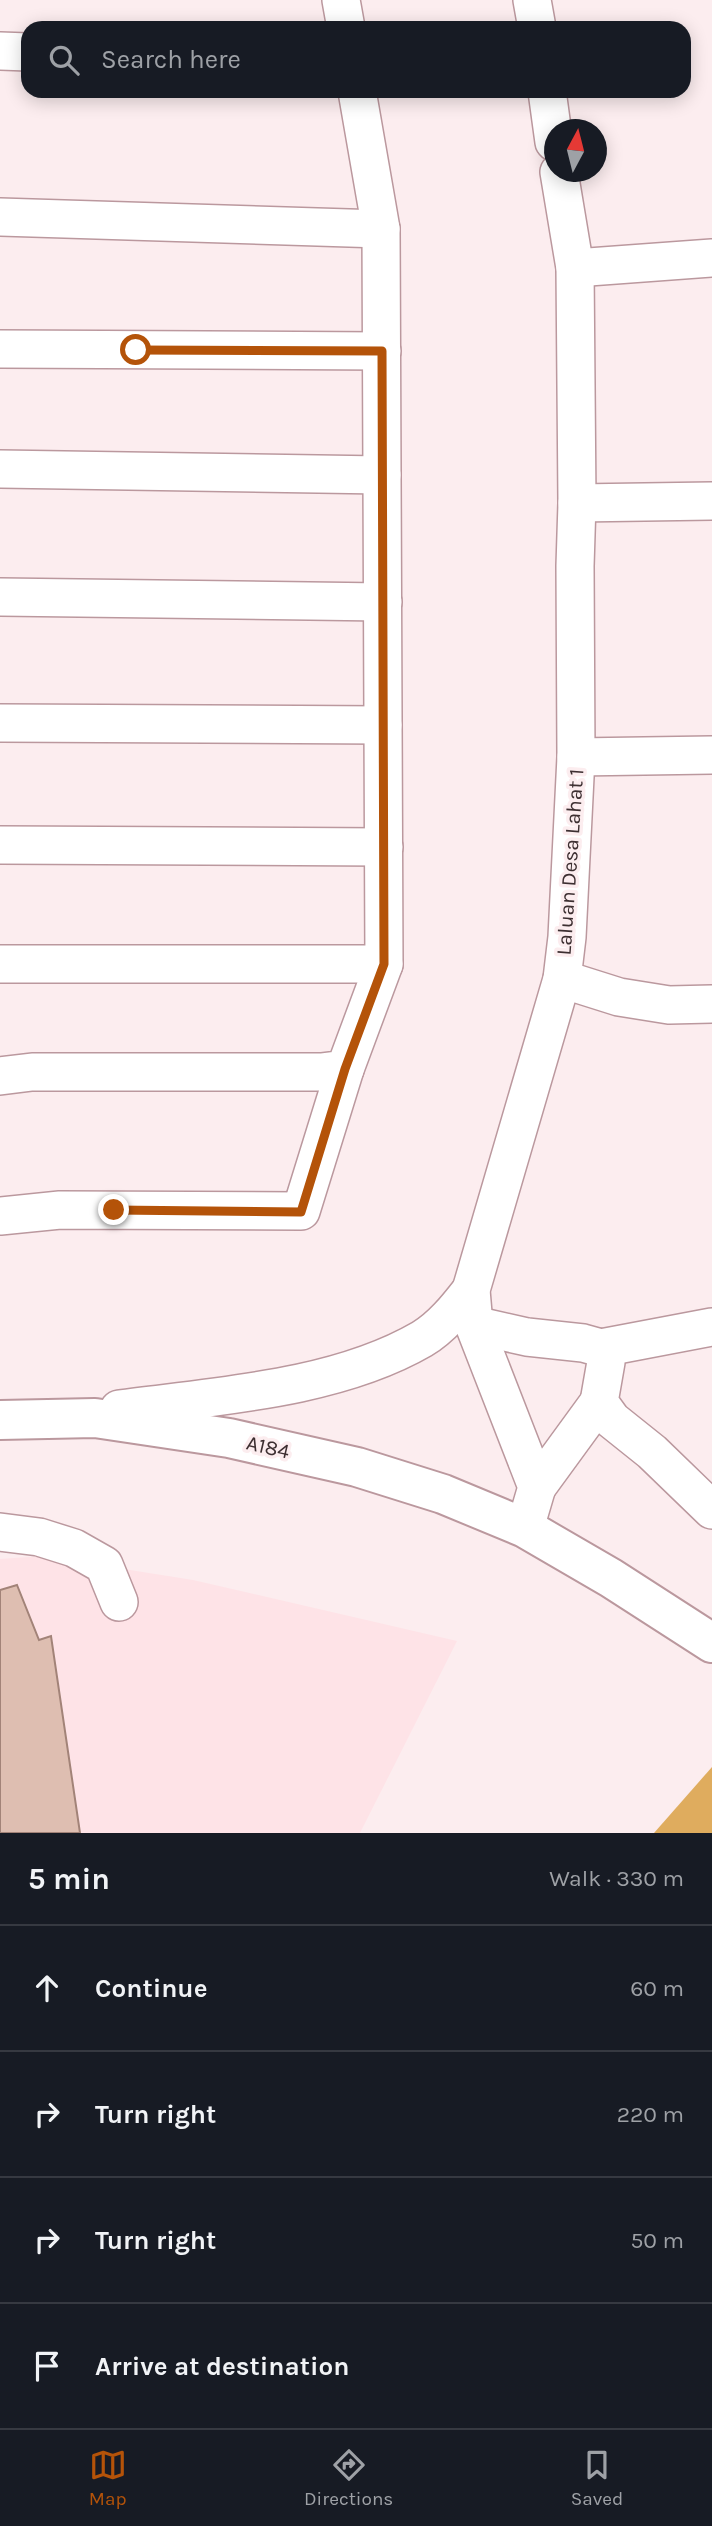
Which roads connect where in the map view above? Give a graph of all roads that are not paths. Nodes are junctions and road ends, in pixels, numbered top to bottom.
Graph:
1 (341, 0) edge
2 (532, 0) edge
3 (345, 21) edge
4 (536, 21) edge
5 (0, 51) edge
6 (21, 52) edge
7 (358, 98) edge
8 (548, 98) edge
9 (551, 119) edge
10 (561, 182) edge
11 (0, 217) edge
12 (382, 229) junction
13 (712, 258) edge
14 (575, 268) junction
15 (0, 349) edge
16 (382, 351) junction
17 (0, 469) edge
18 (382, 475) junction
19 (712, 501) edge
20 (578, 503) junction
21 (0, 597) edge
22 (383, 602) junction
23 (0, 723) edge
24 (383, 725) junction
25 (712, 755) edge
26 (576, 757) junction
27 (0, 845) edge
28 (384, 847) junction
29 (0, 964) edge
30 (384, 964) junction
31 (562, 979) junction
32 (712, 1004) edge
33 (345, 1069) junction
34 (0, 1076) edge
35 (0, 1216) edge
36 (471, 1290) junction
37 (474, 1325) junction
38 (712, 1327) edge
39 (601, 1348) junction
40 (599, 1402) junction
41 (120, 1409) dead end
42 (0, 1420) edge
43 (537, 1487) junction
44 (712, 1510) edge
45 (525, 1528) junction
46 (0, 1532) edge
47 (120, 1602) dead end
48 (712, 1643) edge

1 - 3 street
2 - 4 street
5 - 6 street
7 - 12 street
8 - 9 street
10 - 14 street, Laluan Desa Lahat 1
11 - 12 street
12 - 16 street
13 - 14 street
14 - 20 street, Laluan Desa Lahat 1
15 - 16 street
16 - 18 street
17 - 18 street
18 - 22 street
19 - 20 street
20 - 26 street, Laluan Desa Lahat 1
21 - 22 street
22 - 24 street
23 - 24 street
24 - 28 street
25 - 26 street
26 - 31 street, Laluan Desa Lahat 1
27 - 28 street
28 - 30 street
29 - 30 street
30 - 33 street
31 - 32 street
31 - 36 street, Laluan Desa Lahat 1
33 - 34 street
33 - 35 street
36 - 37 street, Laluan Desa Lahat 1
36 - 41 street
37 - 39 street
37 - 43 street, Laluan Desa Lahat 1
38 - 39 street
39 - 40 street
40 - 43 street
40 - 44 street
42 - 45 main road, A184
43 - 45 street
45 - 48 main road, A184
46 - 47 street

